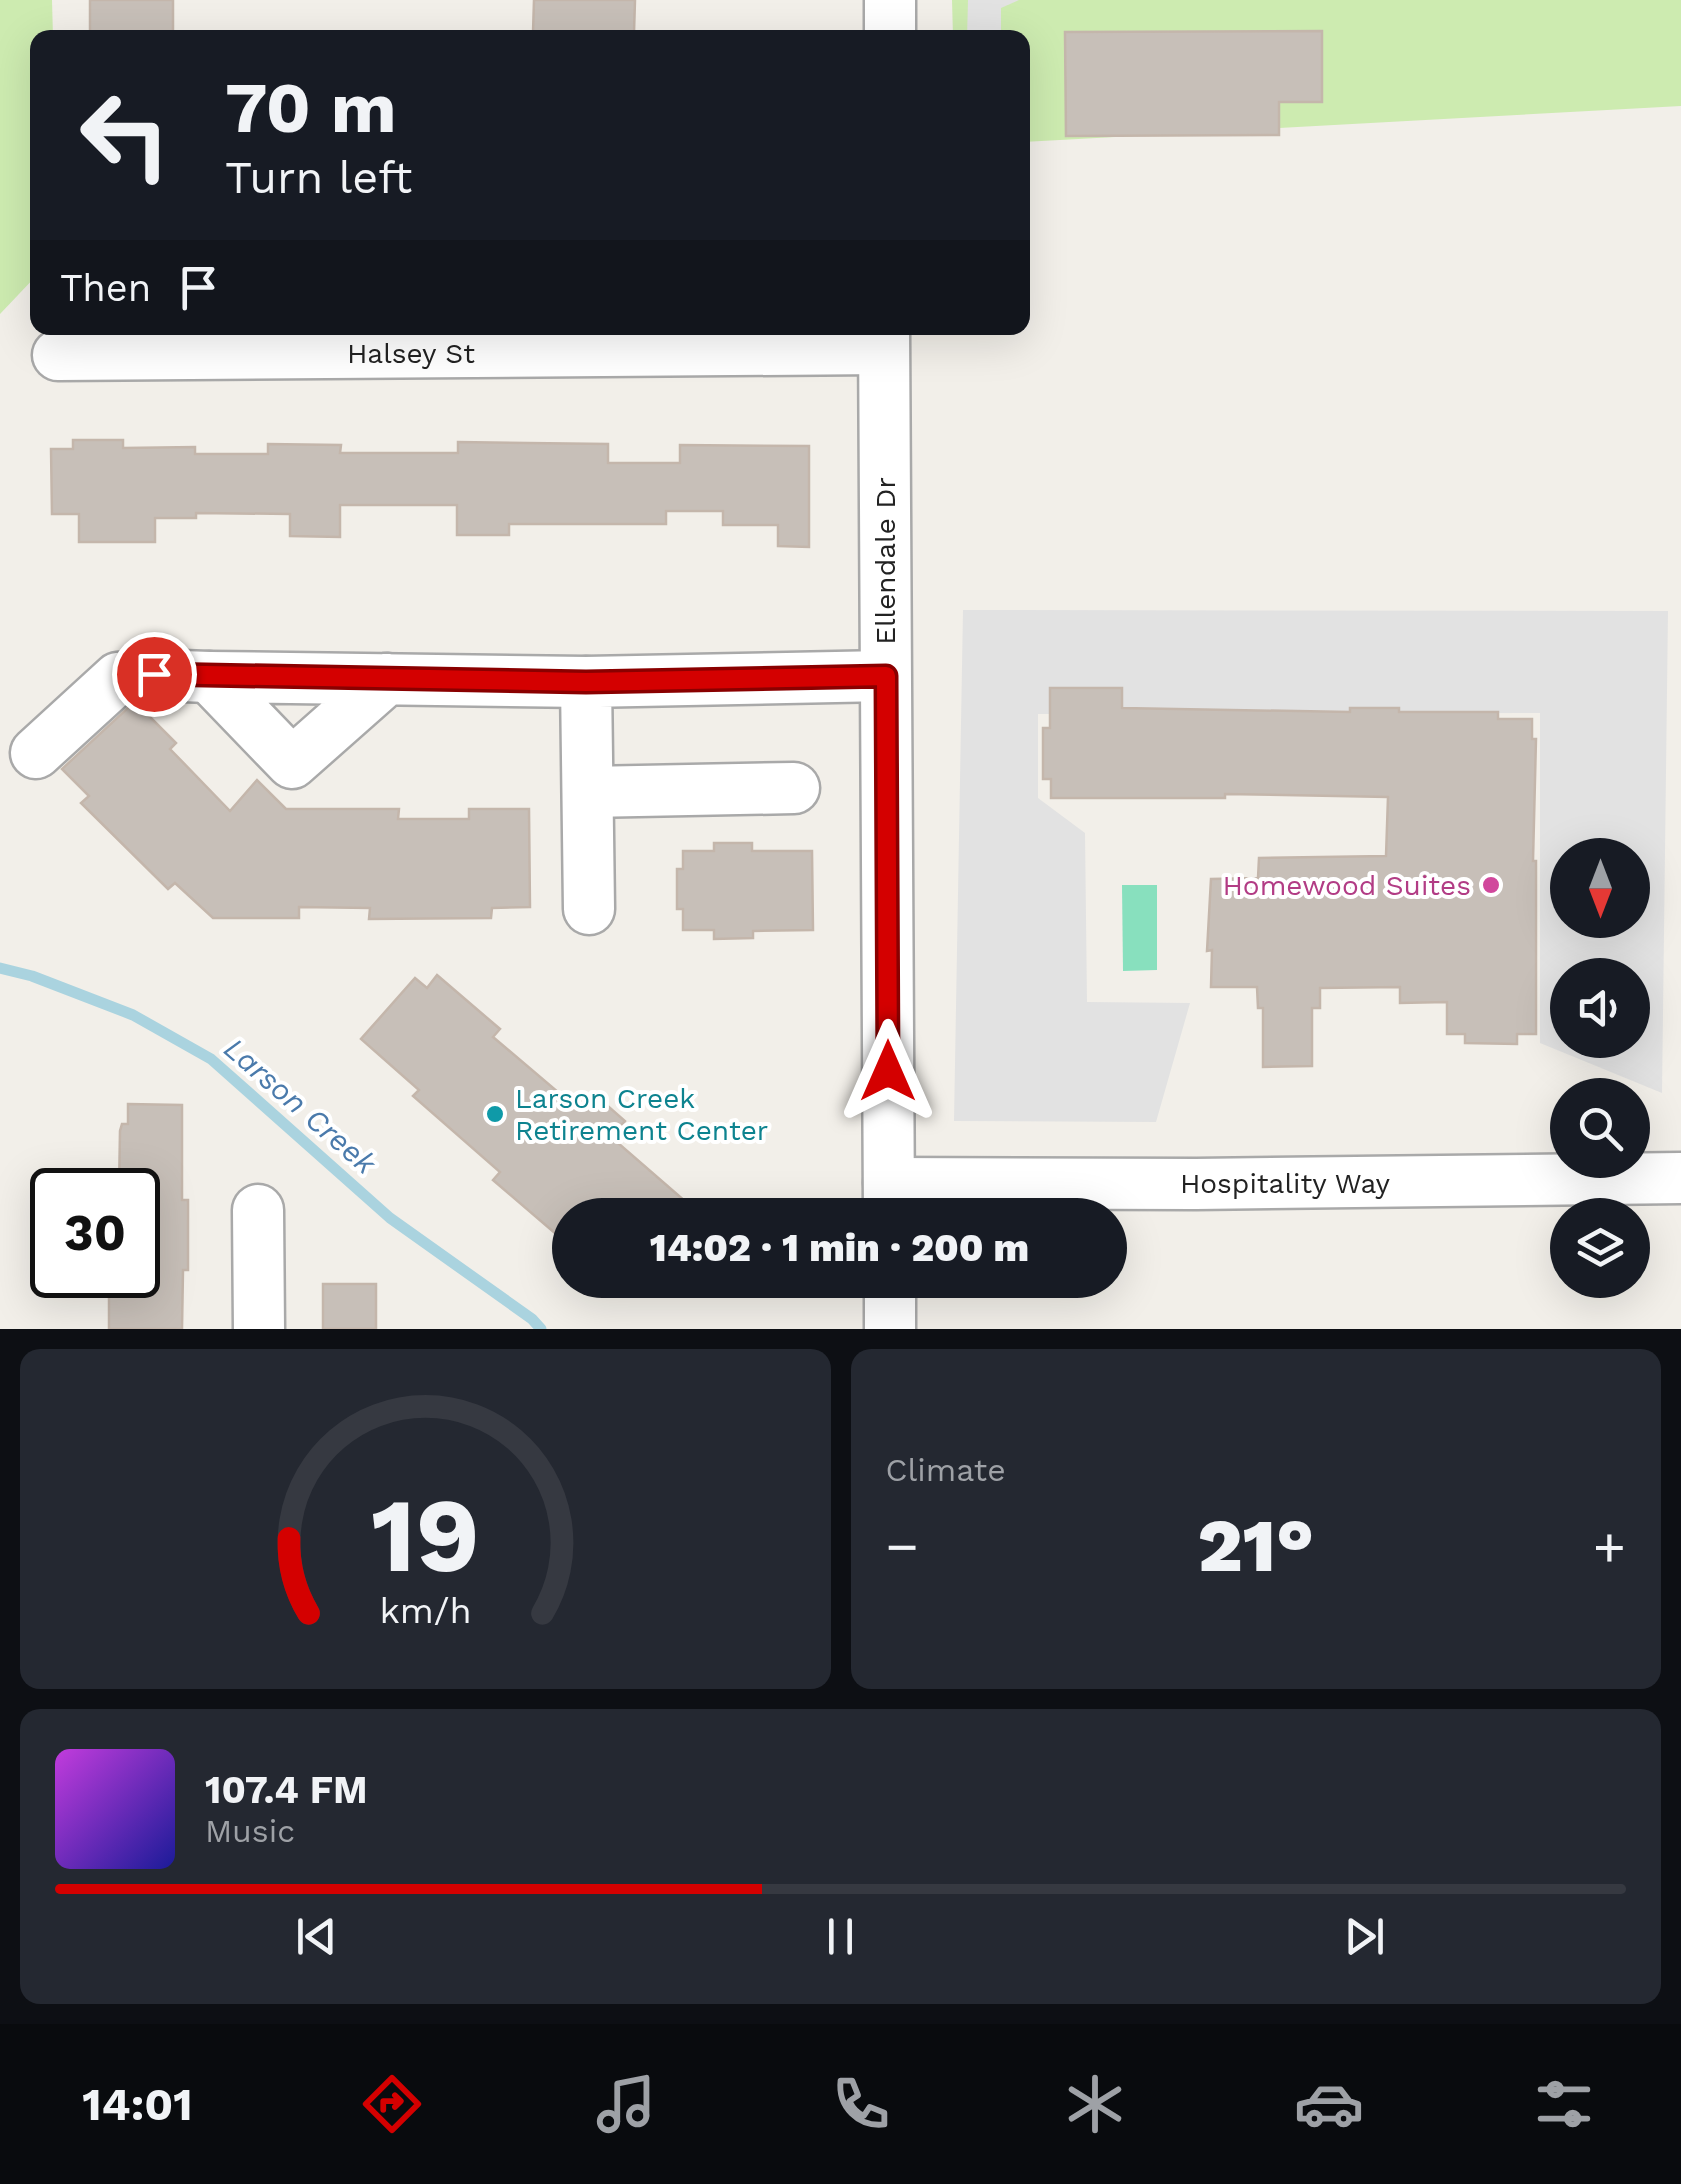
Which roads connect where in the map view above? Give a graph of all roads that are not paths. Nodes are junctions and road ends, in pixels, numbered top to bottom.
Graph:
1 (890, 0) edge
2 (890, 30) edge
3 (884, 338) edge
4 (58, 356) dead end
5 (886, 676) junction
6 (209, 677) junction
7 (387, 680) junction
8 (586, 682) junction
9 (36, 753) dead end
10 (794, 788) dead end
11 (588, 792) junction
12 (589, 908) dead end
13 (1681, 1178) edge
14 (889, 1198) edge
15 (909, 1198) edge
16 (258, 1210) dead end
17 (890, 1298) edge
18 (260, 1329) edge
19 (890, 1329) edge

1 - 2 street
3 - 4 street, Halsey St
3 - 5 street, Ellendale Dr
5 - 8 street
5 - 14 street, Ellendale Dr
6 - 7 street
6 - 7 street
6 - 9 street
7 - 8 street
8 - 11 street
10 - 11 street
11 - 12 street
13 - 15 street, Hospitality Way
16 - 18 street
17 - 19 street

